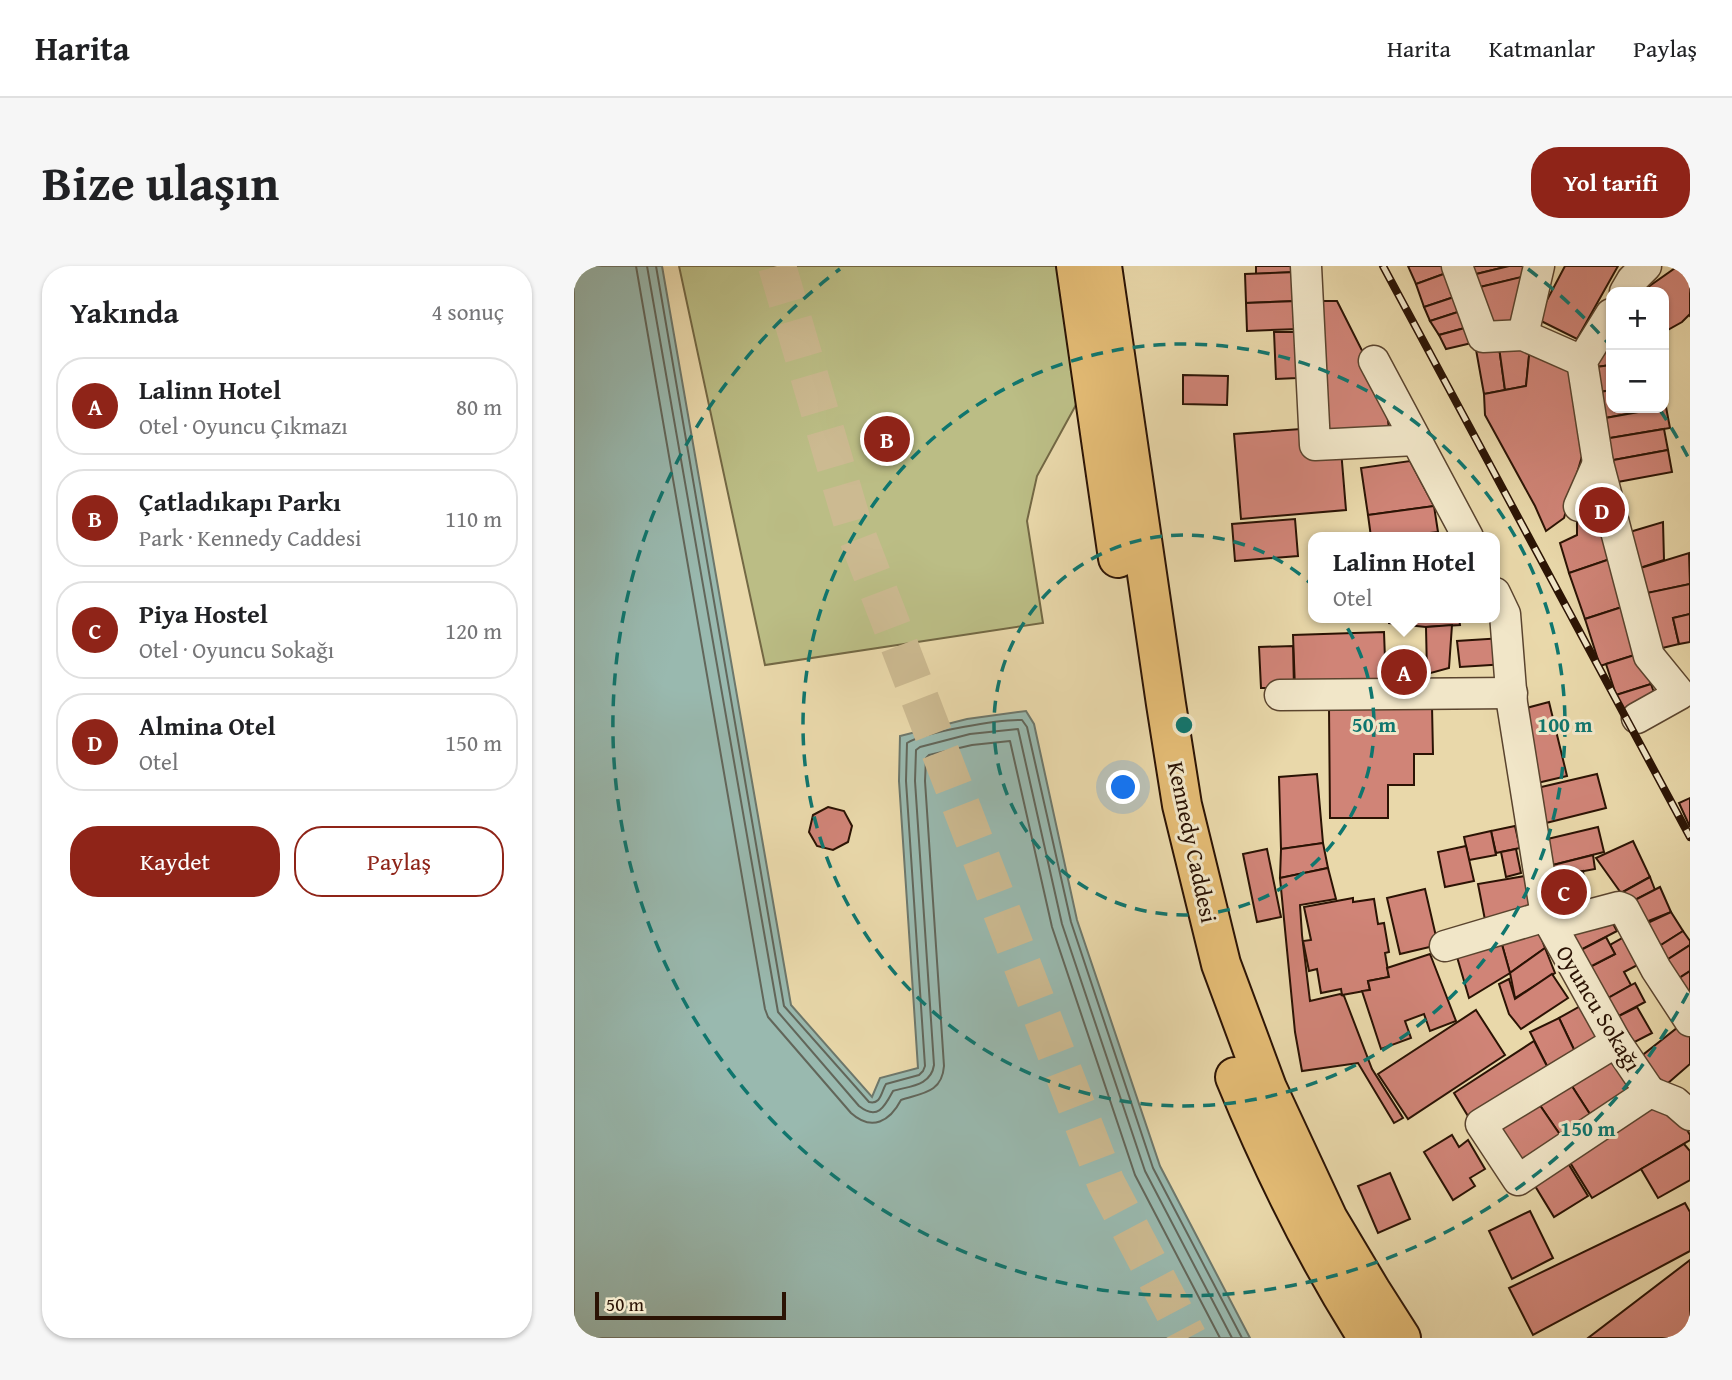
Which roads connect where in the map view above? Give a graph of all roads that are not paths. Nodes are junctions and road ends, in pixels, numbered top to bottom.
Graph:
1 (1076, 266) edge
2 (1102, 266) edge
3 (1306, 266) edge
4 (1457, 266) edge
5 (1539, 266) edge
6 (1646, 266) edge
7 (1628, 287) edge
8 (1606, 322) edge
9 (1523, 335) junction
10 (1374, 361) dead end
11 (1582, 361) junction
12 (1416, 440) junction
13 (1598, 463) junction
14 (1579, 506) dead end
15 (1465, 532) edge
16 (1500, 604) edge
17 (1512, 693) junction
18 (1280, 695) dead end
19 (1637, 718) dead end
20 (1549, 921) junction
21 (1445, 946) dead end
22 (1690, 1021) edge
23 (1616, 1042) junction
24 (1676, 1100) edge
25 (1368, 1338) edge
26 (1401, 1338) edge

1 - 25 main road, Kennedy Caddesi
2 - 26 main road, Kennedy Caddesi
3 - 12 street
4 - 9 street
5 - 9 street
6 - 7 street
8 - 11 street
9 - 11 street
10 - 12 street
11 - 13 street
12 - 15 street
13 - 14 street
13 - 19 street
16 - 17 street, Oyuncu Sokağı
17 - 18 street
17 - 20 street, Oyuncu Sokağı
20 - 21 street
20 - 22 street
20 - 23 street, Oyuncu Sokağı
23 - 24 street, Oyuncu Sokağı
23 - 24 street

